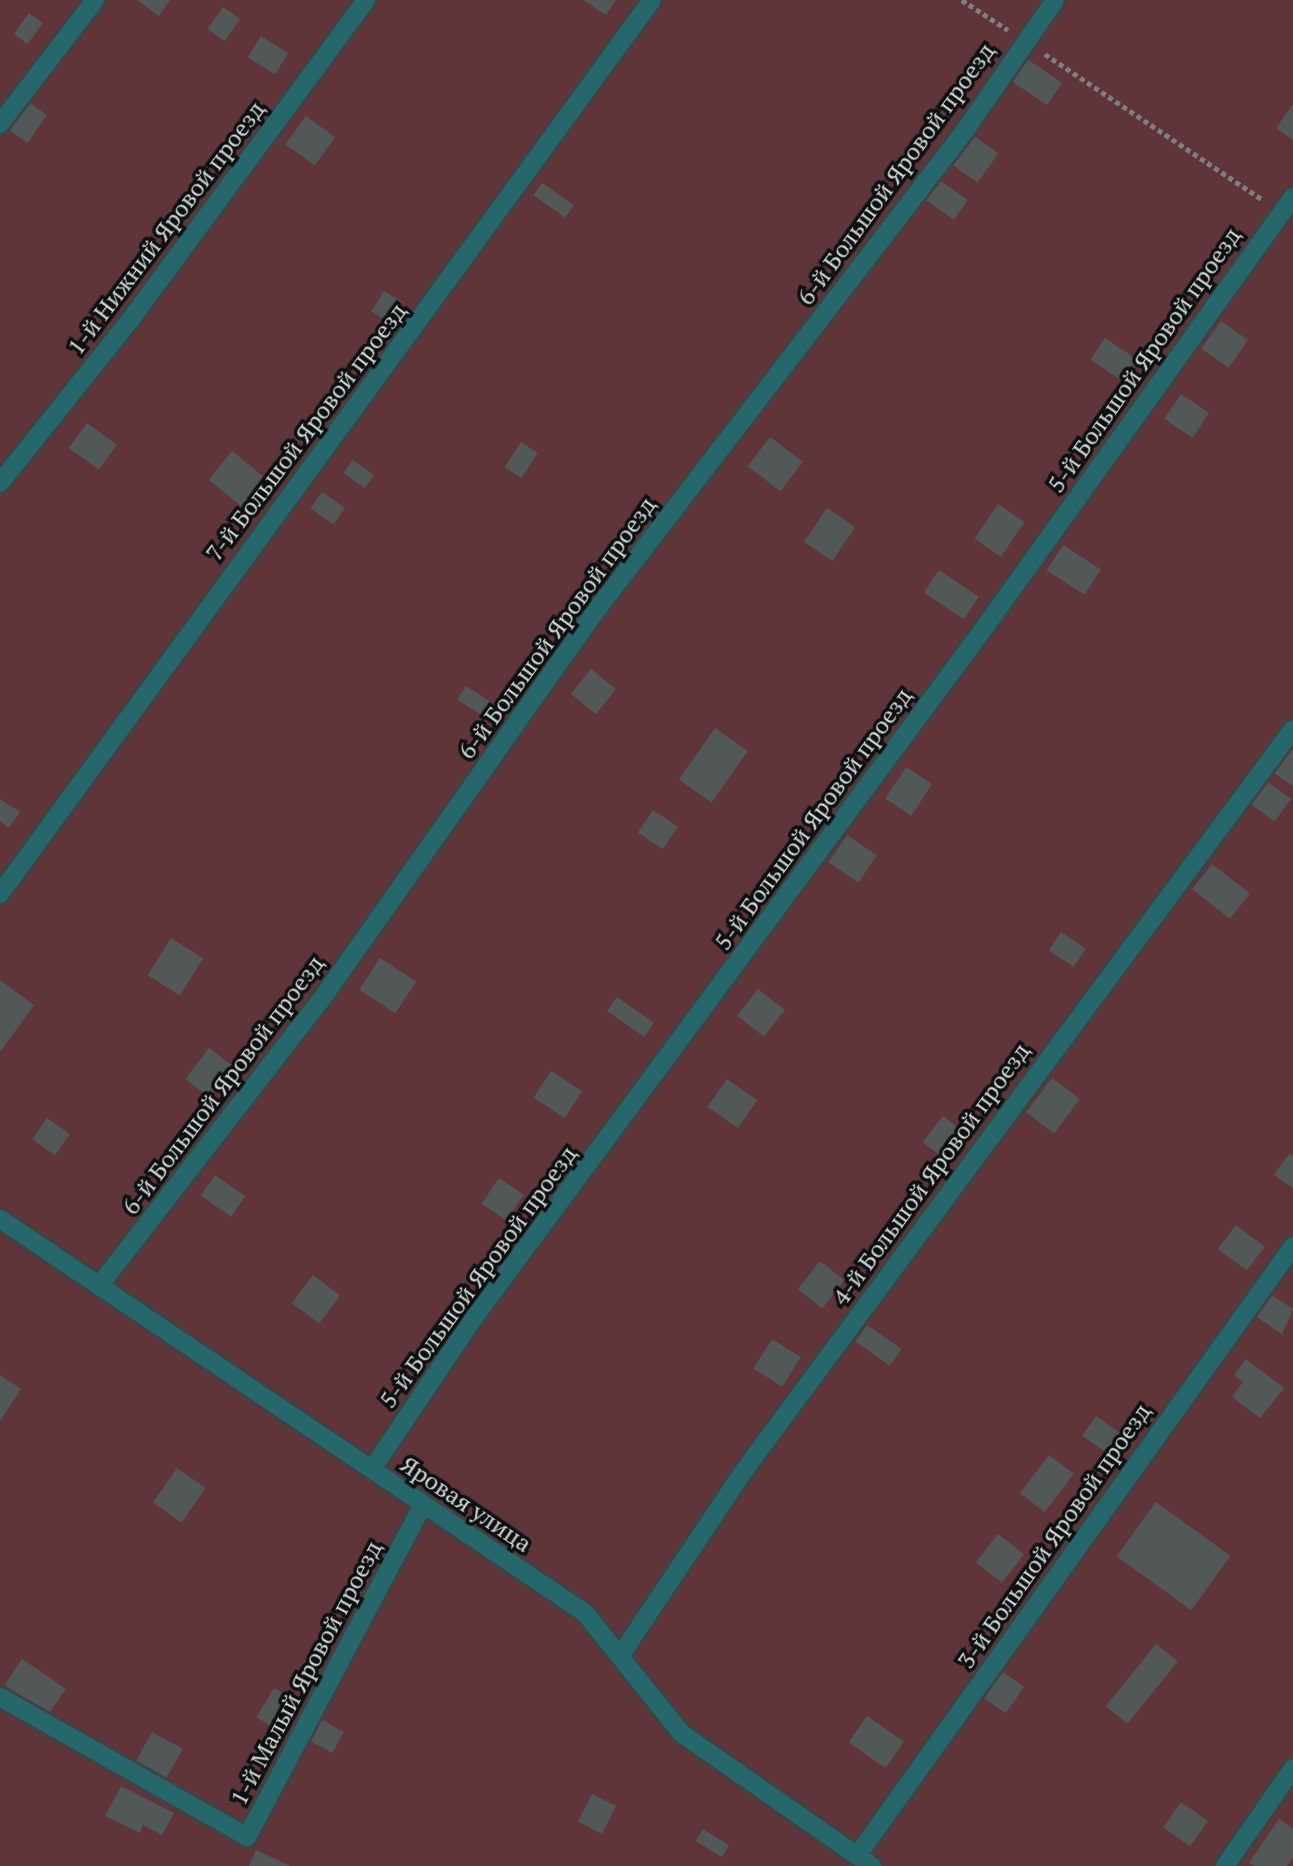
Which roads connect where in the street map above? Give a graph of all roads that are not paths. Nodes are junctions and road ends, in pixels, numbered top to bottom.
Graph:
1 (95, 0) edge
2 (366, 0) edge
3 (652, 0) edge
4 (1055, 0) edge
5 (0, 124) edge
6 (1293, 197) edge
7 (0, 483) edge
8 (1293, 729) edge
9 (0, 894) edge
10 (0, 1219) edge
11 (1293, 1246) edge
12 (99, 1286) junction
13 (372, 1469) junction
14 (423, 1505) junction
15 (620, 1656) junction
16 (0, 1697) edge
17 (1293, 1768) edge
18 (864, 1861) edge
19 (1225, 1866) edge

1 - 5 street
2 - 7 street, 1-й Нижний Яровой проезд
3 - 9 street, 7-й Большой Яровой проезд
4 - 12 street, 6-й Большой Яровой проезд
6 - 13 street, 5-й Большой Яровой проезд
8 - 15 street, 4-й Большой Яровой проезд
10 - 12 street, Яровая улица
11 - 18 street, 3-й Большой Яровой проезд
12 - 13 street, Яровая улица
13 - 14 street, Яровая улица
14 - 15 street, Яровая улица
14 - 16 street, 1-й Малый Яровой проезд
15 - 18 street, Яровая улица
17 - 19 street

